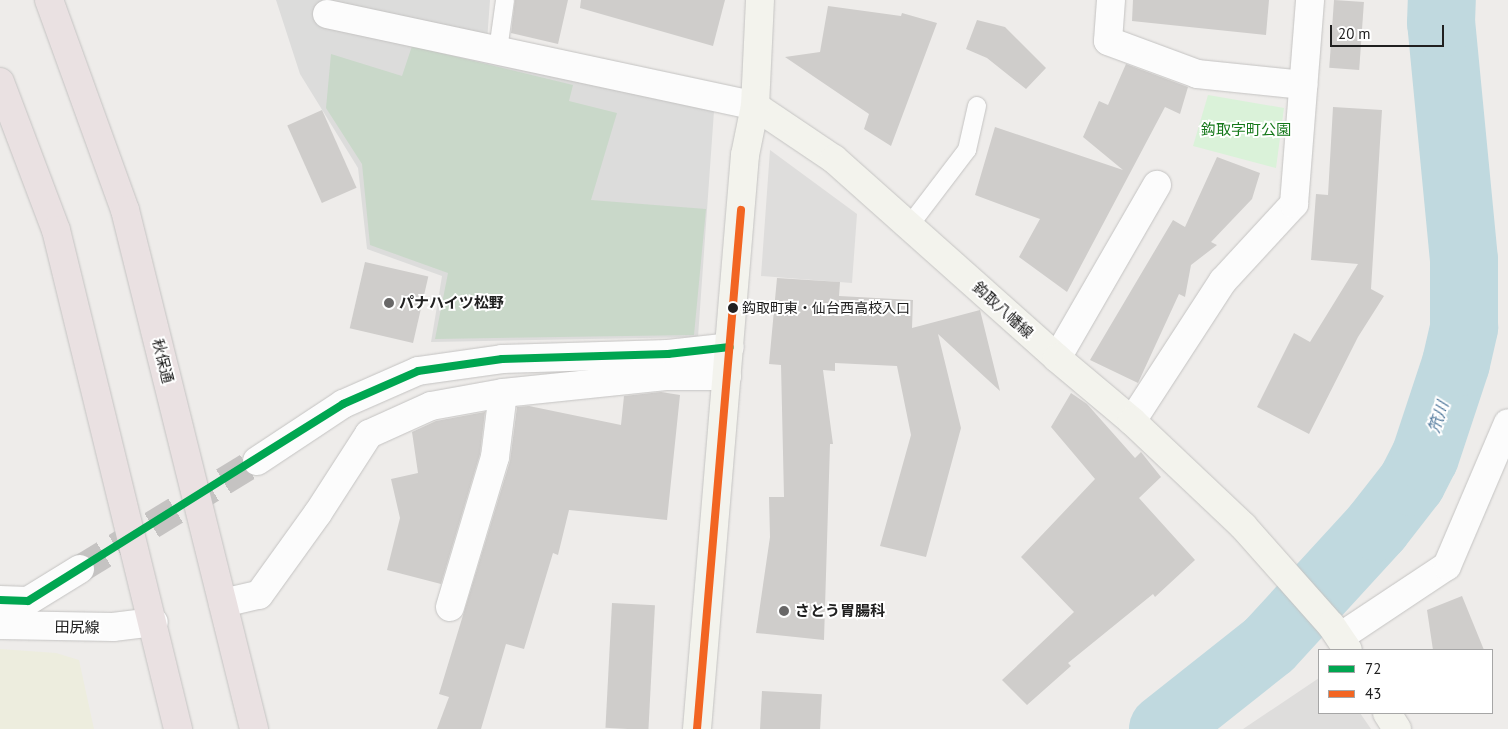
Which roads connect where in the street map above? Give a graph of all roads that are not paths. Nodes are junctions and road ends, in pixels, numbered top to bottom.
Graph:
1 (48, 0) edge
2 (505, 0) edge
3 (760, 0) edge
4 (1110, 0) edge
5 (1310, 0) edge
6 (327, 14) dead end
7 (498, 50) junction
8 (0, 82) edge
9 (1303, 85) junction
10 (755, 106) junction
11 (977, 106) dead end
12 (1158, 185) dead end
13 (909, 226) junction
14 (730, 348) junction
15 (1057, 358) junction
16 (727, 376) junction
17 (503, 393) junction
18 (1132, 421) junction
19 (1508, 423) edge
20 (257, 461) tunnel mouth
21 (80, 569) tunnel mouth
22 (0, 600) edge
23 (223, 603) junction
24 (450, 607) dead end
25 (154, 622) junction
26 (0, 625) edge
27 (1340, 638) edge
28 (1388, 714) edge
29 (178, 729) edge
30 (254, 729) edge
31 (697, 729) edge
32 (1397, 729) edge

1 - 23 highway, 秋保通
2 - 7 lane
3 - 10 street
4 - 9 street
5 - 9 street
6 - 7 street
7 - 10 street
8 - 25 highway
9 - 18 street
10 - 13 street, 鈎取八幡線
10 - 14 street
11 - 13 lane
12 - 15 street
13 - 15 street, 鈎取八幡線
14 - 16 street
14 - 20 street
15 - 18 street, 鈎取八幡線
16 - 17 street
16 - 31 street
17 - 23 street
17 - 24 street
18 - 27 street, 鈎取八幡線
19 - 27 street
21 - 22 street
23 - 30 highway, 秋保通
25 - 26 street, 田尻線
25 - 29 highway
28 - 32 street

